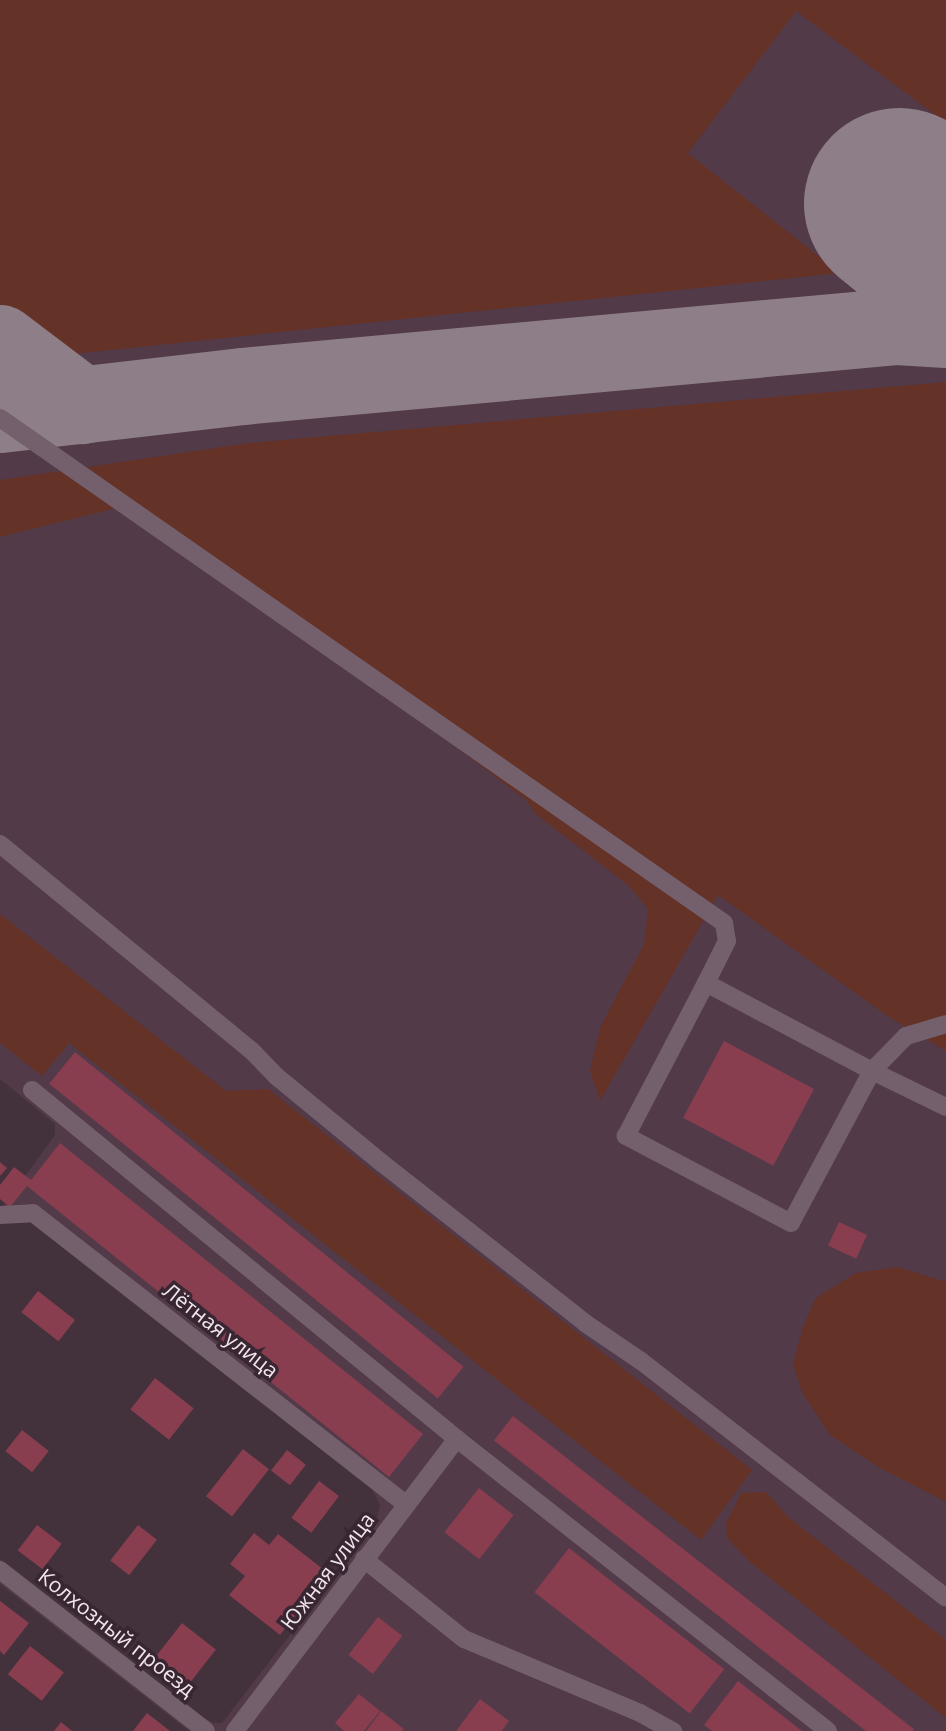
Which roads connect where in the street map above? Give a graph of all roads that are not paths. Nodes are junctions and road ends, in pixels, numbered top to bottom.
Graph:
1 (0, 418) edge
2 (0, 844) edge
3 (706, 983) junction
4 (946, 1024) edge
5 (872, 1071) junction
6 (32, 1090) dead end
7 (946, 1107) edge
8 (0, 1215) edge
9 (457, 1439) junction
10 (407, 1504) junction
11 (364, 1559) junction
12 (0, 1570) edge
13 (946, 1598) edge
14 (206, 1731) edge
15 (235, 1731) edge
16 (673, 1731) edge
17 (828, 1731) edge

1 - 3 street
2 - 13 street
3 - 5 street
3 - 5 street
4 - 5 street
5 - 7 street
6 - 9 street
8 - 10 street, Лётная улица
9 - 10 street, Южная улица
9 - 17 street
10 - 11 street, Южная улица
11 - 15 street, Южная улица
11 - 16 street
12 - 14 street, Колхозный проезд

